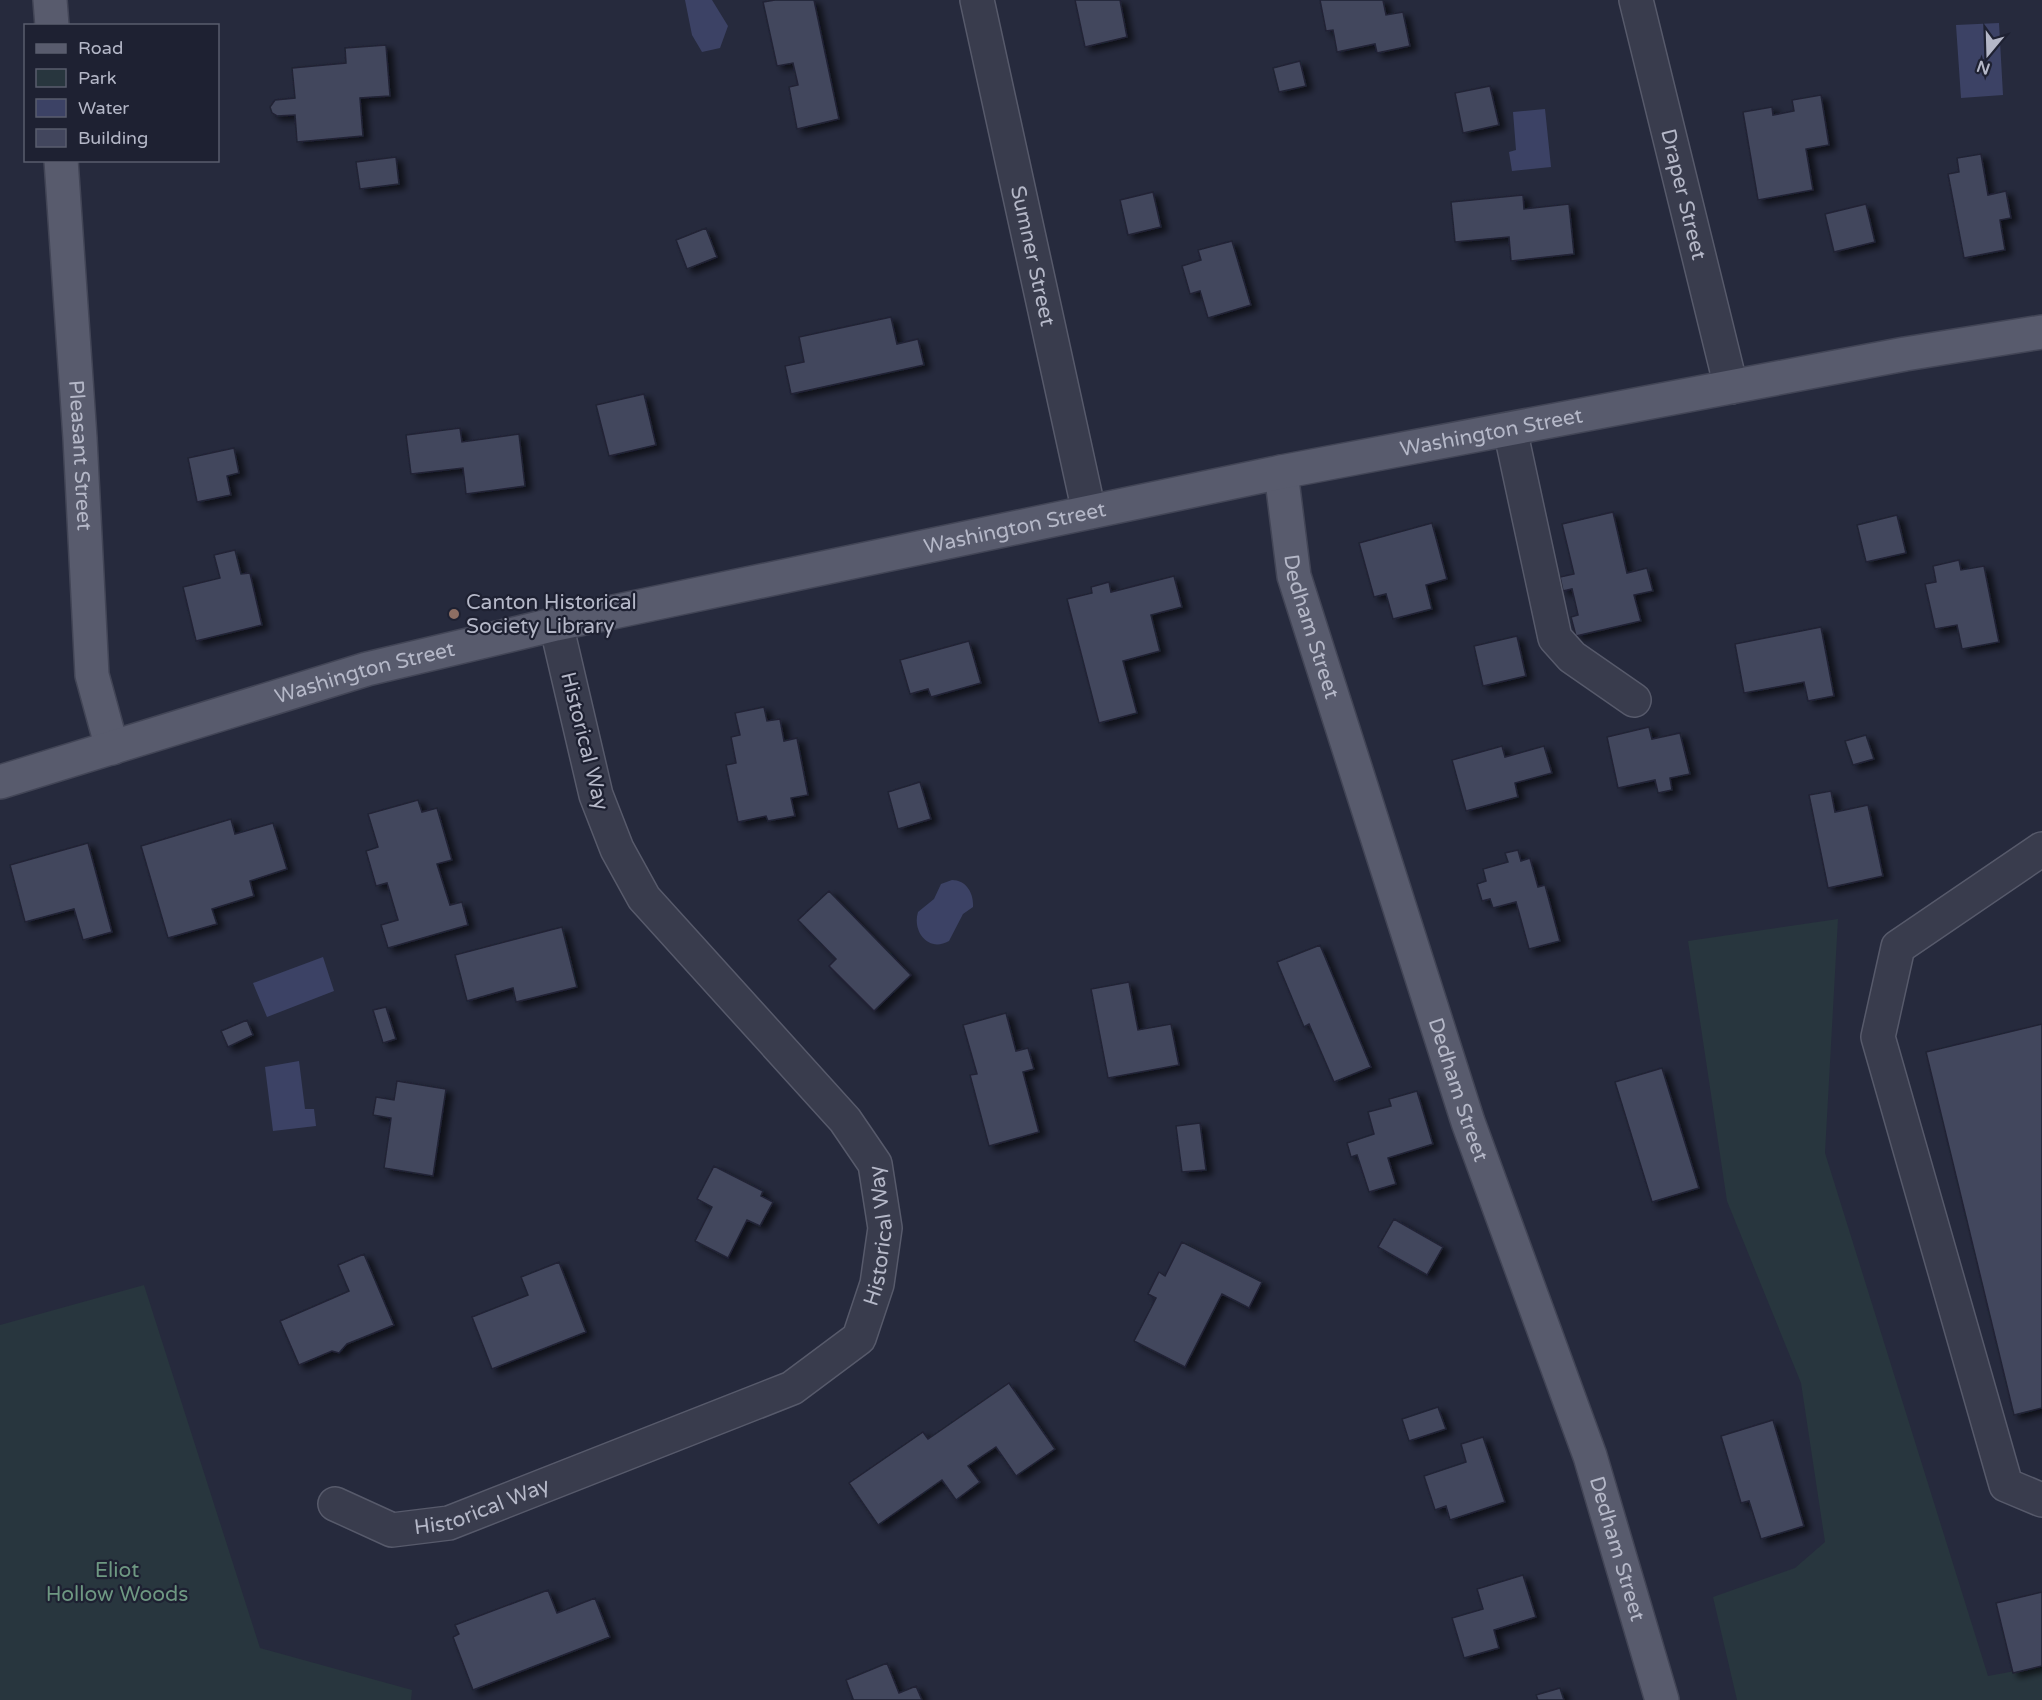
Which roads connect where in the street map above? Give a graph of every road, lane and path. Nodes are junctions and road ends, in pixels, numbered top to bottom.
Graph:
1 (50, 0) edge
2 (977, 0) edge
3 (1636, 0) edge
4 (52, 24) edge
5 (61, 162) edge
6 (2042, 332) edge
7 (1731, 387) junction
8 (1510, 429) junction
9 (1281, 472) junction
10 (1089, 512) junction
11 (556, 624) junction
12 (1634, 700) dead end
13 (112, 748) junction
14 (0, 782) edge
15 (2042, 849) edge
16 (2042, 1500) edge
17 (335, 1504) dead end
18 (1662, 1700) edge

1 - 4 main road
2 - 10 street, Sumner Street
3 - 7 street, Draper Street
5 - 13 main road, Pleasant Street
6 - 7 main road, Washington Street
7 - 8 main road, Washington Street
8 - 9 main road, Washington Street
8 - 12 street
9 - 10 main road, Washington Street
9 - 18 main road, Dedham Street
10 - 11 main road, Washington Street
11 - 13 main road, Washington Street
11 - 17 street, Historical Way
13 - 14 main road, Washington Street
15 - 16 street

